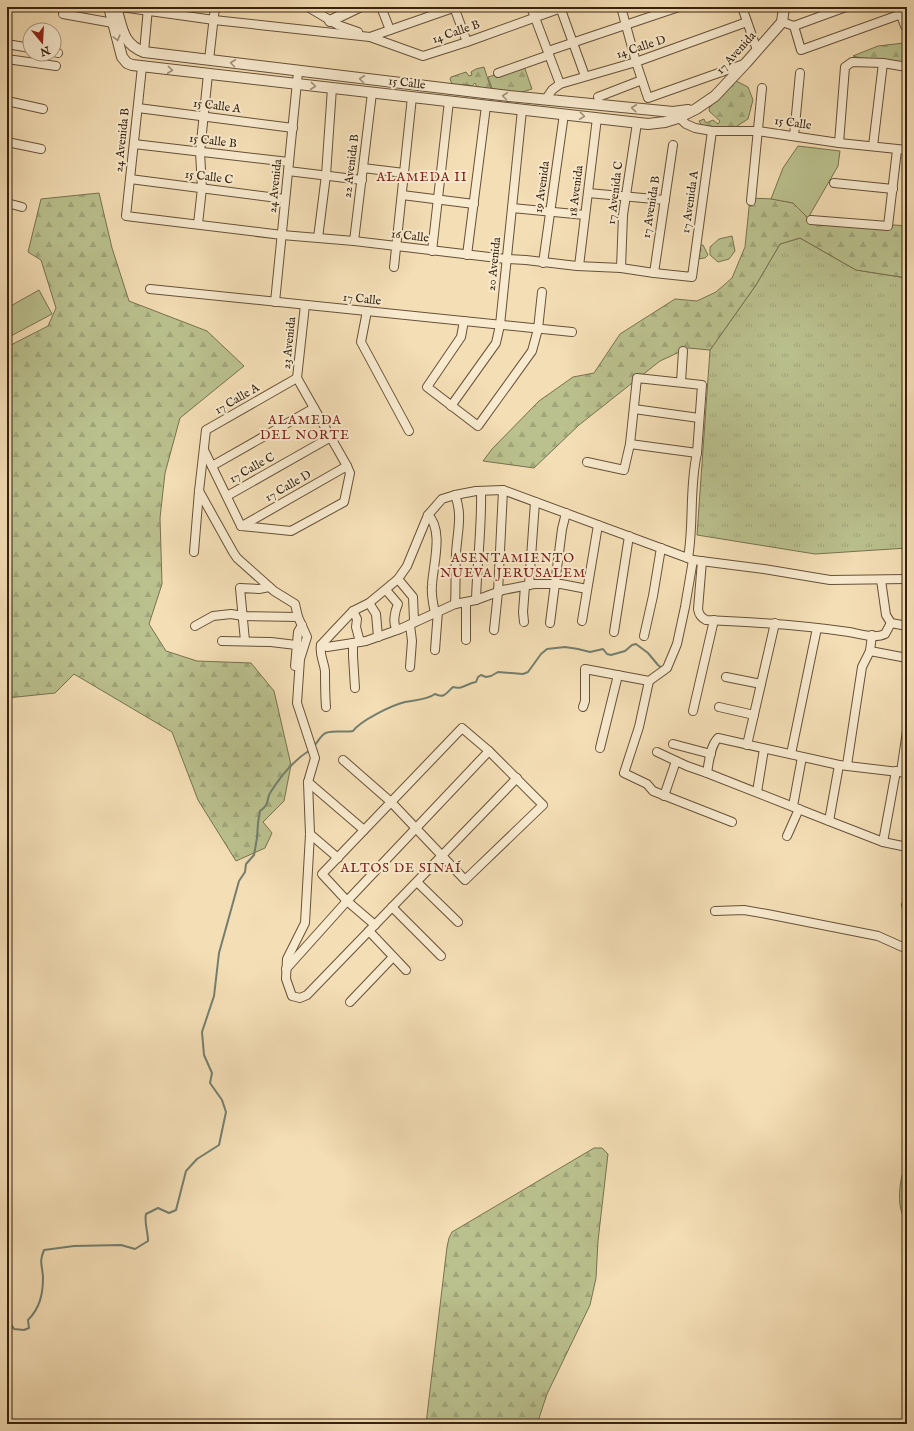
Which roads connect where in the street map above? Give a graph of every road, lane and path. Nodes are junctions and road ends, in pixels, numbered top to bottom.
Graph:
1 (109, 7) edge
2 (116, 7) edge
3 (121, 7) edge
4 (215, 7) edge
5 (308, 7) edge
6 (359, 7) edge
7 (381, 7) edge
8 (455, 7) edge
9 (531, 7) edge
10 (562, 7) edge
11 (621, 7) edge
12 (679, 7) edge
13 (742, 7) edge
14 (784, 7) edge
15 (846, 7) edge
16 (148, 9) edge
17 (902, 11) edge
18 (64, 14) dead end
19 (536, 17) junction
20 (214, 20) junction
21 (330, 21) junction
22 (113, 22) junction
23 (748, 22) junction
24 (782, 22) junction
25 (626, 24) junction
26 (794, 26) junction
27 (907, 28) edge
28 (390, 30) junction
29 (370, 37) junction
30 (467, 42) junction
31 (573, 43) junction
32 (7, 44) edge
33 (22, 47) edge
34 (757, 50) junction
35 (140, 51) junction
36 (548, 53) junction
37 (7, 59) edge
38 (210, 60) junction
39 (636, 62) junction
40 (883, 63) junction
41 (746, 64) junction
42 (56, 66) dead end
43 (142, 66) junction
44 (907, 67) edge
45 (298, 72) junction
46 (498, 73) dead end
47 (800, 73) dead end
48 (208, 74) junction
49 (585, 76) junction
50 (642, 80) junction
51 (560, 84) junction
52 (297, 85) junction
53 (332, 88) junction
54 (762, 88) dead end
55 (372, 92) junction
56 (412, 97) junction
57 (598, 97) dead end
58 (546, 99) junction
59 (7, 101) edge
60 (449, 101) junction
61 (486, 106) junction
62 (138, 108) junction
63 (43, 109) dead end
64 (522, 110) junction
65 (564, 114) junction
66 (676, 115) junction
67 (204, 116) junction
68 (597, 118) junction
69 (637, 123) junction
70 (293, 128) junction
71 (712, 131) junction
72 (758, 131) junction
73 (794, 136) junction
74 (7, 142) edge
75 (839, 143) junction
76 (134, 144) junction
77 (673, 145) dead end
78 (873, 146) junction
79 (41, 149) dead end
80 (897, 150) junction
81 (907, 150) edge
82 (200, 152) junction
83 (289, 162) junction
84 (363, 168) junction
85 (288, 171) junction
86 (404, 173) junction
87 (326, 175) junction
88 (130, 179) junction
89 (362, 180) junction
90 (834, 183) dead end
91 (202, 188) junction
92 (893, 189) junction
93 (588, 193) junction
94 (402, 195) junction
95 (625, 197) junction
96 (286, 199) junction
97 (438, 199) junction
98 (665, 200) junction
99 (751, 202) dead end
100 (7, 203) edge
101 (474, 204) junction
102 (22, 207) dead end
103 (512, 208) junction
104 (550, 212) junction
105 (585, 215) junction
106 (126, 216) joint
107 (811, 220) dead end
108 (198, 224) junction
109 (282, 235) junction
110 (318, 238) junction
111 (354, 241) junction
112 (396, 246) junction
113 (432, 251) junction
114 (468, 255) junction
115 (506, 259) junction
116 (543, 263) junction
117 (579, 266) junction
118 (394, 267) dead end
119 (621, 268) junction
120 (654, 273) junction
121 (692, 277) joint
122 (150, 288) dead end
123 (542, 292) dead end
124 (275, 302) junction
125 (305, 305) junction
126 (366, 311) junction
127 (464, 321) junction
128 (500, 325) junction
129 (538, 329) junction
130 (572, 332) dead end
131 (683, 351) dead end
132 (297, 378) junction
133 (681, 382) junction
134 (451, 406) junction
135 (314, 408) junction
136 (634, 410) junction
137 (699, 418) junction
138 (409, 431) dead end
139 (331, 437) junction
140 (630, 444) junction
141 (204, 449) junction
142 (698, 453) junction
143 (587, 462) dead end
144 (212, 466) junction
145 (347, 466) junction
146 (503, 490) junction
147 (199, 491) junction
148 (481, 491) junction
149 (455, 495) junction
150 (227, 496) junction
151 (535, 502) junction
152 (566, 513) junction
153 (428, 515) junction
154 (598, 525) junction
155 (242, 526) junction
156 (629, 536) junction
157 (661, 548) junction
158 (194, 552) dead end
159 (691, 559) junction
160 (702, 561) junction
161 (398, 579) junction
162 (907, 579) edge
163 (881, 580) junction
164 (554, 584) junction
165 (527, 586) junction
166 (269, 587) junction
167 (587, 589) junction
168 (386, 590) junction
169 (498, 592) junction
170 (476, 600) junction
171 (369, 602) junction
172 (466, 602) junction
173 (455, 604) junction
174 (353, 611) junction
175 (436, 612) junction
176 (243, 616) junction
177 (298, 617) junction
178 (714, 620) junction
179 (582, 621) dead end
180 (524, 622) dead end
181 (550, 623) dead end
182 (775, 623) junction
183 (891, 623) junction
184 (413, 624) junction
185 (196, 626) dead end
186 (907, 626) edge
187 (817, 628) junction
188 (303, 629) junction
189 (397, 630) junction
190 (494, 630) dead end
191 (614, 632) dead end
192 (644, 636) dead end
193 (872, 636) junction
194 (378, 637) junction
195 (466, 640) dead end
196 (245, 641) junction
197 (222, 642) dead end
198 (357, 643) junction
199 (296, 645) junction
200 (321, 646) junction
201 (435, 650) dead end
202 (870, 651) junction
203 (907, 658) edge
204 (410, 667) dead end
205 (300, 673) junction
206 (618, 675) junction
207 (726, 677) dead end
208 (649, 681) junction
209 (761, 684) junction
210 (355, 688) dead end
211 (326, 707) dead end
212 (719, 707) dead end
213 (583, 708) dead end
214 (693, 711) dead end
215 (754, 715) junction
216 (907, 731) edge
217 (673, 744) dead end
218 (747, 745) junction
219 (600, 748) dead end
220 (764, 748) junction
221 (489, 751) junction
222 (657, 752) dead end
223 (711, 754) junction
224 (791, 754) junction
225 (802, 757) junction
226 (343, 760) dead end
227 (676, 761) junction
228 (843, 765) junction
229 (901, 772) edge
230 (707, 773) junction
231 (517, 778) junction
232 (308, 782) junction
233 (756, 792) junction
234 (664, 796) junction
235 (391, 802) junction
236 (796, 808) junction
237 (829, 821) junction
238 (732, 822) dead end
239 (415, 828) junction
240 (364, 830) junction
241 (310, 834) junction
242 (787, 836) dead end
243 (883, 842) junction
244 (907, 847) edge
245 (442, 856) junction
246 (338, 858) junction
247 (417, 882) junction
248 (347, 901) junction
249 (392, 907) junction
250 (716, 911) dead end
251 (458, 922) dead end
252 (372, 928) junction
253 (907, 949) edge
254 (441, 956) dead end
255 (393, 957) junction
256 (286, 969) junction
257 (406, 970) dead end
258 (350, 1002) dead end

1 - 22 street
2 - 35 street
3 - 16 street
4 - 20 street
5 - 21 street
6 - 21 street
7 - 28 street
8 - 28 street
8 - 30 street
9 - 19 street
10 - 19 street, 14 Calle B
10 - 31 street
11 - 25 street
12 - 25 street
13 - 23 street
14 - 24 street
15 - 26 street
16 - 20 street
16 - 35 street
17 - 26 street
17 - 27 street
18 - 22 street
19 - 30 street, 14 Calle B
19 - 36 street
20 - 29 street
20 - 38 street
21 - 29 street
22 -> 43 street, 15 Calle
23 - 34 street
23 - 39 street, 14 Calle D
24 - 26 street
24 - 34 street, 17 Avenida
25 - 31 street
25 - 39 street
28 - 29 street
29 - 30 street, 14 Calle B
31 - 36 street
31 - 49 street
32 - 33 street
34 - 41 street, 17 Avenida
35 - 38 street, 15 Calle
36 - 46 street
36 - 51 street
37 - 42 street
45 -> 38 street, 15 Calle
39 - 49 street, 14 Calle D
39 - 50 street
40 - 44 street
40 - 75 street
40 - 78 street
41 - 50 street
41 - 66 street, 17 Avenida
43 -> 48 street, 15 Calle
43 - 62 street, 24 Avenida B
45 - 52 street, 24 Avenida
58 -> 45 street, 15 Calle
47 - 73 street
48 - 52 street, 15 Calle
48 - 67 street
49 - 51 street, 14 Calle D
50 - 57 street
51 - 58 street, 14 Calle D
52 -> 53 street, 15 Calle
52 - 70 street, 24 Avenida
53 - 55 street, 15 Calle
53 - 87 street
54 - 72 street
55 - 56 street, 15 Calle
55 - 84 street, 22 Avenida B
56 - 60 street, 15 Calle
56 - 86 street
66 -> 58 street, 15 Calle
59 - 63 street
60 - 61 street, 15 Calle
60 - 97 street
61 - 64 street, 15 Calle
61 - 101 street
62 - 67 street, 15 Calle A
62 - 76 street, 24 Avenida B
64 - 65 street, 15 Calle
64 - 103 street, 20 Avenida
65 -> 68 street, 15 Calle
65 - 104 street, 19 Avenida
66 - 69 street, 15 Calle
66 - 71 street, 15 Calle
67 - 70 street, 15 Calle A
67 - 82 street
68 - 69 street, 15 Calle
68 - 93 street, 18 Avenida
69 - 95 street, 17 Avenida C
70 - 83 street, 24 Avenida
71 - 72 street, 15 Calle
71 - 121 street, 17 Avenida A
72 - 73 street, 15 Calle
72 - 99 street
73 - 75 street, 15 Calle
74 - 79 street
75 - 78 street, 15 Calle
76 - 82 street, 15 Calle B
76 - 88 street, 24 Avenida B
77 - 98 street, 17 Avenida B
78 - 80 street, 15 Calle
80 - 81 street, 15 Calle
80 - 92 street
82 - 83 street, 15 Calle B
82 - 91 street
83 - 85 street, 24 Avenida
84 - 86 street
84 - 89 street, 22 Avenida B
85 - 87 street
85 - 96 street, 24 Avenida
86 - 94 street
87 - 89 street
87 - 110 street
88 - 91 street, 15 Calle C
88 - 106 street, 24 Avenida B
89 - 111 street, 22 Avenida B
90 - 92 street
91 - 96 street, 15 Calle C
91 - 108 street
92 - 107 street
93 - 95 street
93 - 105 street, 18 Avenida
94 - 97 street
94 - 112 street
95 - 98 street
95 - 119 street, 17 Avenida C
96 - 109 street, 24 Avenida
97 - 101 street
97 - 113 street
98 - 120 street, 17 Avenida B
100 - 102 street
101 - 114 street
103 - 104 street
103 - 115 street, 20 Avenida
104 - 105 street
104 - 116 street, 19 Avenida
105 - 117 street, 18 Avenida
106 - 108 street, 16 Calle
108 - 109 street, 16 Calle
109 - 110 street, 16 Calle
109 - 124 street, 24 Avenida
110 - 111 street, 16 Calle
111 - 112 street, 16 Calle
112 - 113 street, 16 Calle
112 - 118 street
113 - 114 street, 16 Calle
114 - 115 street, 16 Calle
115 - 116 street, 16 Calle
115 - 128 street, 20 Avenida
116 - 117 street, 16 Calle
117 - 119 street, 16 Calle
119 - 120 street, 16 Calle
120 - 121 street, 16 Calle
122 - 124 street, 17 Calle
123 - 129 street
124 - 125 street, 17 Calle
125 - 126 street, 17 Calle
125 - 132 street, 23 Avenida
126 - 127 street, 17 Calle
126 - 138 street
127 - 128 street, 17 Calle
127 - 134 street
128 - 129 street, 17 Calle
128 - 134 street, 20 Avenida
129 - 130 street, 17 Calle
129 - 134 street
131 - 133 street
132 - 135 street, 23 Avenida
132 - 141 street, 17 Calle A
133 - 136 street
133 - 137 street
135 - 139 street, 23 Avenida
135 - 144 street
136 - 137 street
136 - 140 street
137 - 142 street
139 - 145 street, 23 Avenida
139 - 150 street, 17 Calle C
140 - 142 street
140 - 143 street
141 - 144 street
141 - 147 street
142 - 159 street
144 - 150 street
145 - 155 street, 17 Calle D
145 - 155 street
146 - 148 street
146 - 151 street
146 - 169 street
147 - 158 street
147 - 166 street
148 - 149 street
148 - 170 street
149 - 153 street
149 - 173 street
150 - 155 street
151 - 152 street
151 - 165 street
152 - 154 street
152 - 164 street
153 - 161 street
153 - 175 street
154 - 156 street
154 - 167 street
156 - 157 street
156 - 191 street
157 - 159 street
157 - 192 street
159 - 160 street
159 - 208 street
160 - 163 street
160 - 178 street
161 - 168 street
161 - 184 street
162 - 163 street
163 - 183 street
164 - 165 street
164 - 167 street
164 - 181 street
165 - 169 street
165 - 180 street
166 - 176 street
166 - 177 street
167 - 179 street
168 - 171 street
168 - 189 street
169 - 170 street
169 - 190 street
170 - 172 street
171 - 174 street
171 - 194 street
172 - 173 street
172 - 195 street
173 - 175 street
174 - 198 street
174 - 200 street
175 - 184 street
175 - 201 street
176 - 177 street
176 - 185 street
176 - 196 street
177 - 188 street
178 - 182 street
178 - 214 street
182 - 187 street
182 - 209 street
183 - 186 street
183 - 193 street
184 - 189 street
184 - 204 street
187 - 193 street
187 - 224 street
188 - 199 street
188 - 205 street
189 - 194 street
193 - 202 street
194 - 198 street
196 - 197 street
196 - 199 street
198 - 200 street
198 - 210 street
199 - 205 street
200 - 211 street
202 - 203 street
202 - 228 street
205 - 232 street
206 - 208 street
206 - 213 street
206 - 219 street
207 - 209 street
208 - 234 street
209 - 215 street
212 - 215 street
215 - 218 street
216 - 229 street
217 - 223 street
218 - 220 street
218 - 223 street
220 - 224 street
220 - 233 street
221 - 231 street
221 - 235 street
221 - 239 street
222 - 227 street
223 - 230 street
224 - 225 street
225 - 228 street
225 - 236 street
226 - 235 street
227 - 230 street
227 - 234 street
228 - 229 street
228 - 237 street
229 - 243 street
230 - 233 street
231 - 245 street
231 - 245 street
232 - 240 street
232 - 241 street
233 - 236 street
234 - 238 street
235 - 239 street
235 - 240 street
236 - 237 street
236 - 242 street
237 - 243 street
239 - 245 street
239 - 248 street
240 - 246 street
241 - 246 street
241 - 256 street
243 - 244 street
245 - 247 street
246 - 248 street
247 - 249 street
247 - 251 street
248 - 252 street
248 - 256 street
249 - 252 street
249 - 254 street
250 - 253 street
252 - 255 street
252 - 256 street
255 - 257 street
255 - 258 street

